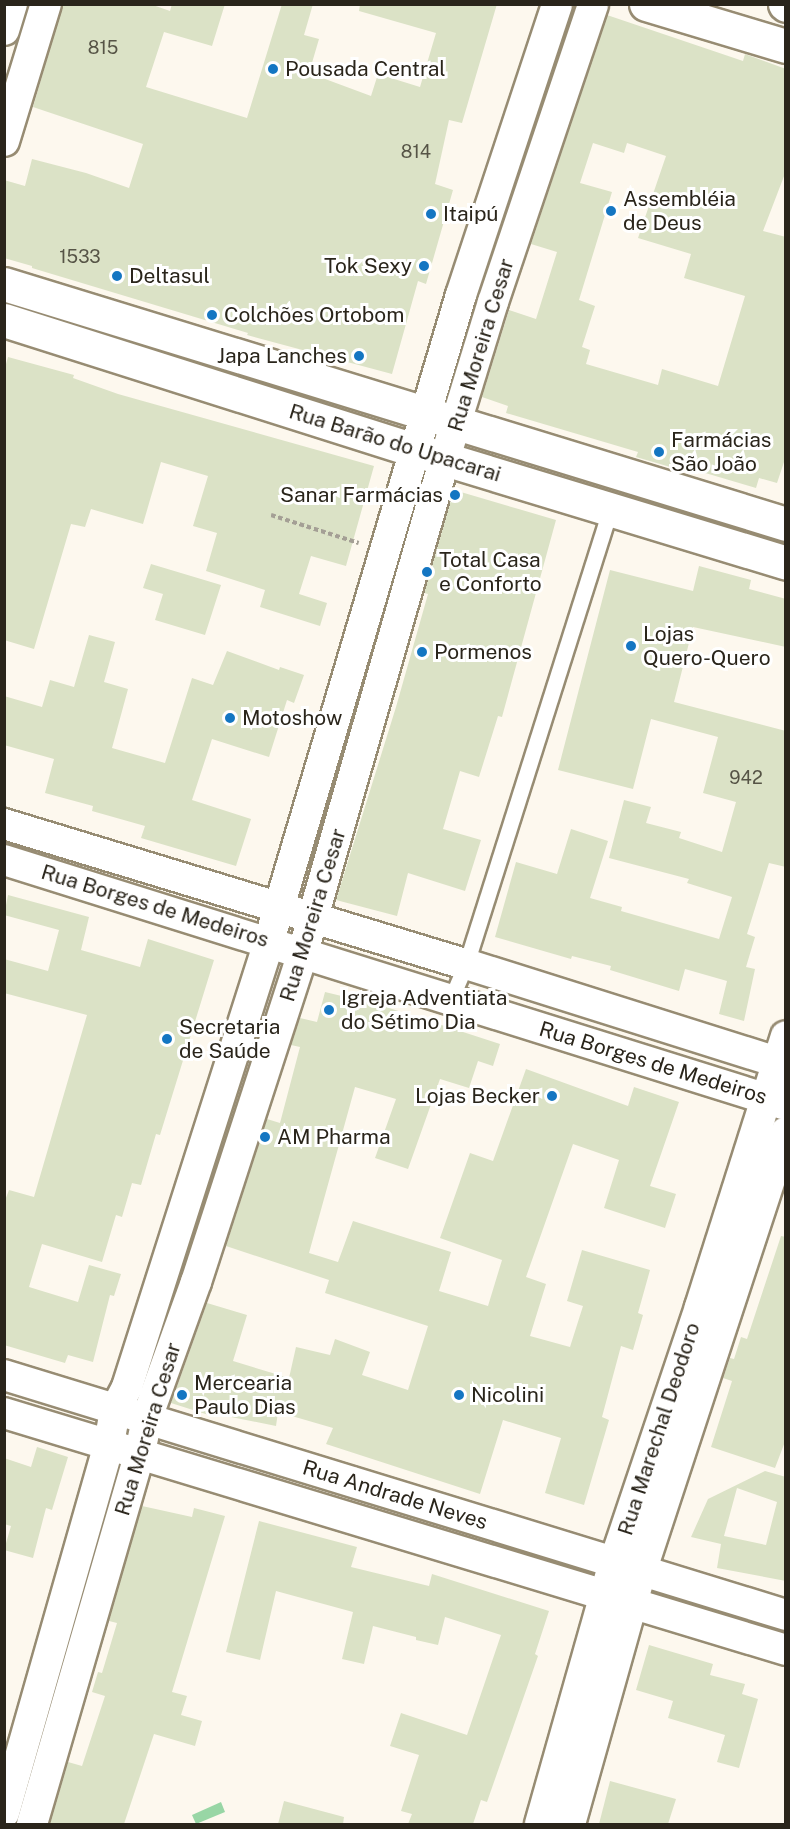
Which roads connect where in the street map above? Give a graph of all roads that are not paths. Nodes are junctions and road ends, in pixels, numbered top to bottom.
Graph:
1 (12, 4) edge
2 (46, 4) edge
3 (557, 4) edge
4 (593, 4) edge
5 (646, 4) edge
6 (729, 16) edge
7 (4, 30) edge
8 (786, 46) edge
9 (528, 93) junction
10 (560, 104) junction
11 (4, 141) edge
12 (4, 284) edge
13 (461, 295) junction
14 (493, 302) junction
15 (4, 320) edge
16 (425, 414) junction
17 (456, 424) junction
18 (430, 454) junction
19 (610, 509) junction
20 (786, 524) edge
21 (786, 563) edge
22 (345, 687) junction
23 (378, 697) junction
24 (4, 824) edge
25 (4, 860) edge
26 (164, 872) junction
27 (153, 906) junction
28 (279, 908) junction
29 (313, 918) junction
30 (269, 941) junction
31 (303, 952) junction
32 (466, 964) junction
33 (451, 999) junction
34 (657, 1024) junction
35 (783, 1055) edge
36 (641, 1060) junction
37 (776, 1101) edge
38 (786, 1132) edge
39 (191, 1182) junction
40 (223, 1191) junction
41 (713, 1312) junction
42 (4, 1375) edge
43 (115, 1410) junction
44 (4, 1413) edge
45 (147, 1418) junction
46 (109, 1444) junction
47 (140, 1452) junction
48 (274, 1458) junction
49 (267, 1490) junction
50 (628, 1567) junction
51 (73, 1571) junction
52 (103, 1580) junction
53 (620, 1599) junction
54 (777, 1612) edge
55 (774, 1646) edge
56 (4, 1813) edge
57 (32, 1824) edge
58 (540, 1824) edge
59 (570, 1824) edge

1 - 7 street
2 - 11 street
3 - 9 street, Rua Moreira Cesar
4 - 10 street, Rua Moreira Cesar
5 - 6 street
6 - 8 street
9 - 10 street
9 - 13 street, Rua Moreira Cesar
10 - 14 street, Rua Moreira Cesar
12 - 16 street, Rua Barão do Upacarai
13 - 14 street
13 - 16 street, Rua Moreira Cesar
14 - 17 street, Rua Moreira Cesar
15 - 18 street, Rua Barão do Upacarai
16 - 17 street, Rua Barão do Upacarai
16 - 18 street, Rua Moreira Cesar
17 - 18 street, Rua Moreira Cesar
17 - 20 street, Rua Barão do Upacarai
18 - 19 street, Rua Barão do Upacarai
18 - 22 street, Rua Moreira Cesar
18 - 23 street, Rua Moreira Cesar
19 - 21 street, Rua Barão do Upacarai
19 - 32 lane
22 - 23 street
22 - 28 street, Rua Moreira Cesar
23 - 29 street, Rua Moreira Cesar
24 - 26 street, Rua Borges de Medeiros
25 - 27 street, Rua Borges de Medeiros
26 - 27 street
26 - 28 street, Rua Borges de Medeiros
27 - 30 street, Rua Borges de Medeiros
28 - 29 street, Rua Borges de Medeiros
28 - 30 street, Rua Moreira Cesar
29 - 31 street, Rua Moreira Cesar
29 - 32 street, Rua Borges de Medeiros
30 - 31 street, Rua Borges de Medeiros
30 - 39 street, Rua Moreira Cesar
31 - 33 street, Rua Borges de Medeiros
31 - 40 street, Rua Moreira Cesar
32 - 33 lane
32 - 34 street, Rua Borges de Medeiros
33 - 36 street, Rua Borges de Medeiros
34 - 35 street, Rua Borges de Medeiros
34 - 36 street
35 - 37 street, Rua Marechal Deodoro
36 - 37 street, Rua Borges de Medeiros
37 - 41 street, Rua Marechal Deodoro
38 - 41 street, Rua Marechal Deodoro
39 - 40 street
39 - 43 street, Rua Moreira Cesar
40 - 45 street, Rua Moreira Cesar
41 - 50 street, Rua Marechal Deodoro
42 - 43 street, Rua Andrade Neves
43 - 45 street, Rua Andrade Neves
43 - 46 street, Rua Moreira Cesar
44 - 46 street, Rua Andrade Neves
45 - 47 street, Rua Moreira Cesar
45 - 48 street, Rua Andrade Neves
46 - 47 street, Rua Andrade Neves
46 - 51 street, Rua Moreira Cesar
47 - 49 street, Rua Andrade Neves
47 - 52 street, Rua Moreira Cesar
48 - 49 street
48 - 50 street, Rua Andrade Neves
49 - 53 street, Rua Andrade Neves
50 - 53 street, Rua Marechal Deodoro
50 - 54 street, Rua Andrade Neves
51 - 52 street
51 - 56 street, Rua Moreira Cesar
52 - 57 street, Rua Moreira Cesar
53 - 55 street, Rua Andrade Neves
53 - 58 street, Rua Marechal Deodoro
53 - 59 street, Rua Marechal Deodoro
54 - 55 street

